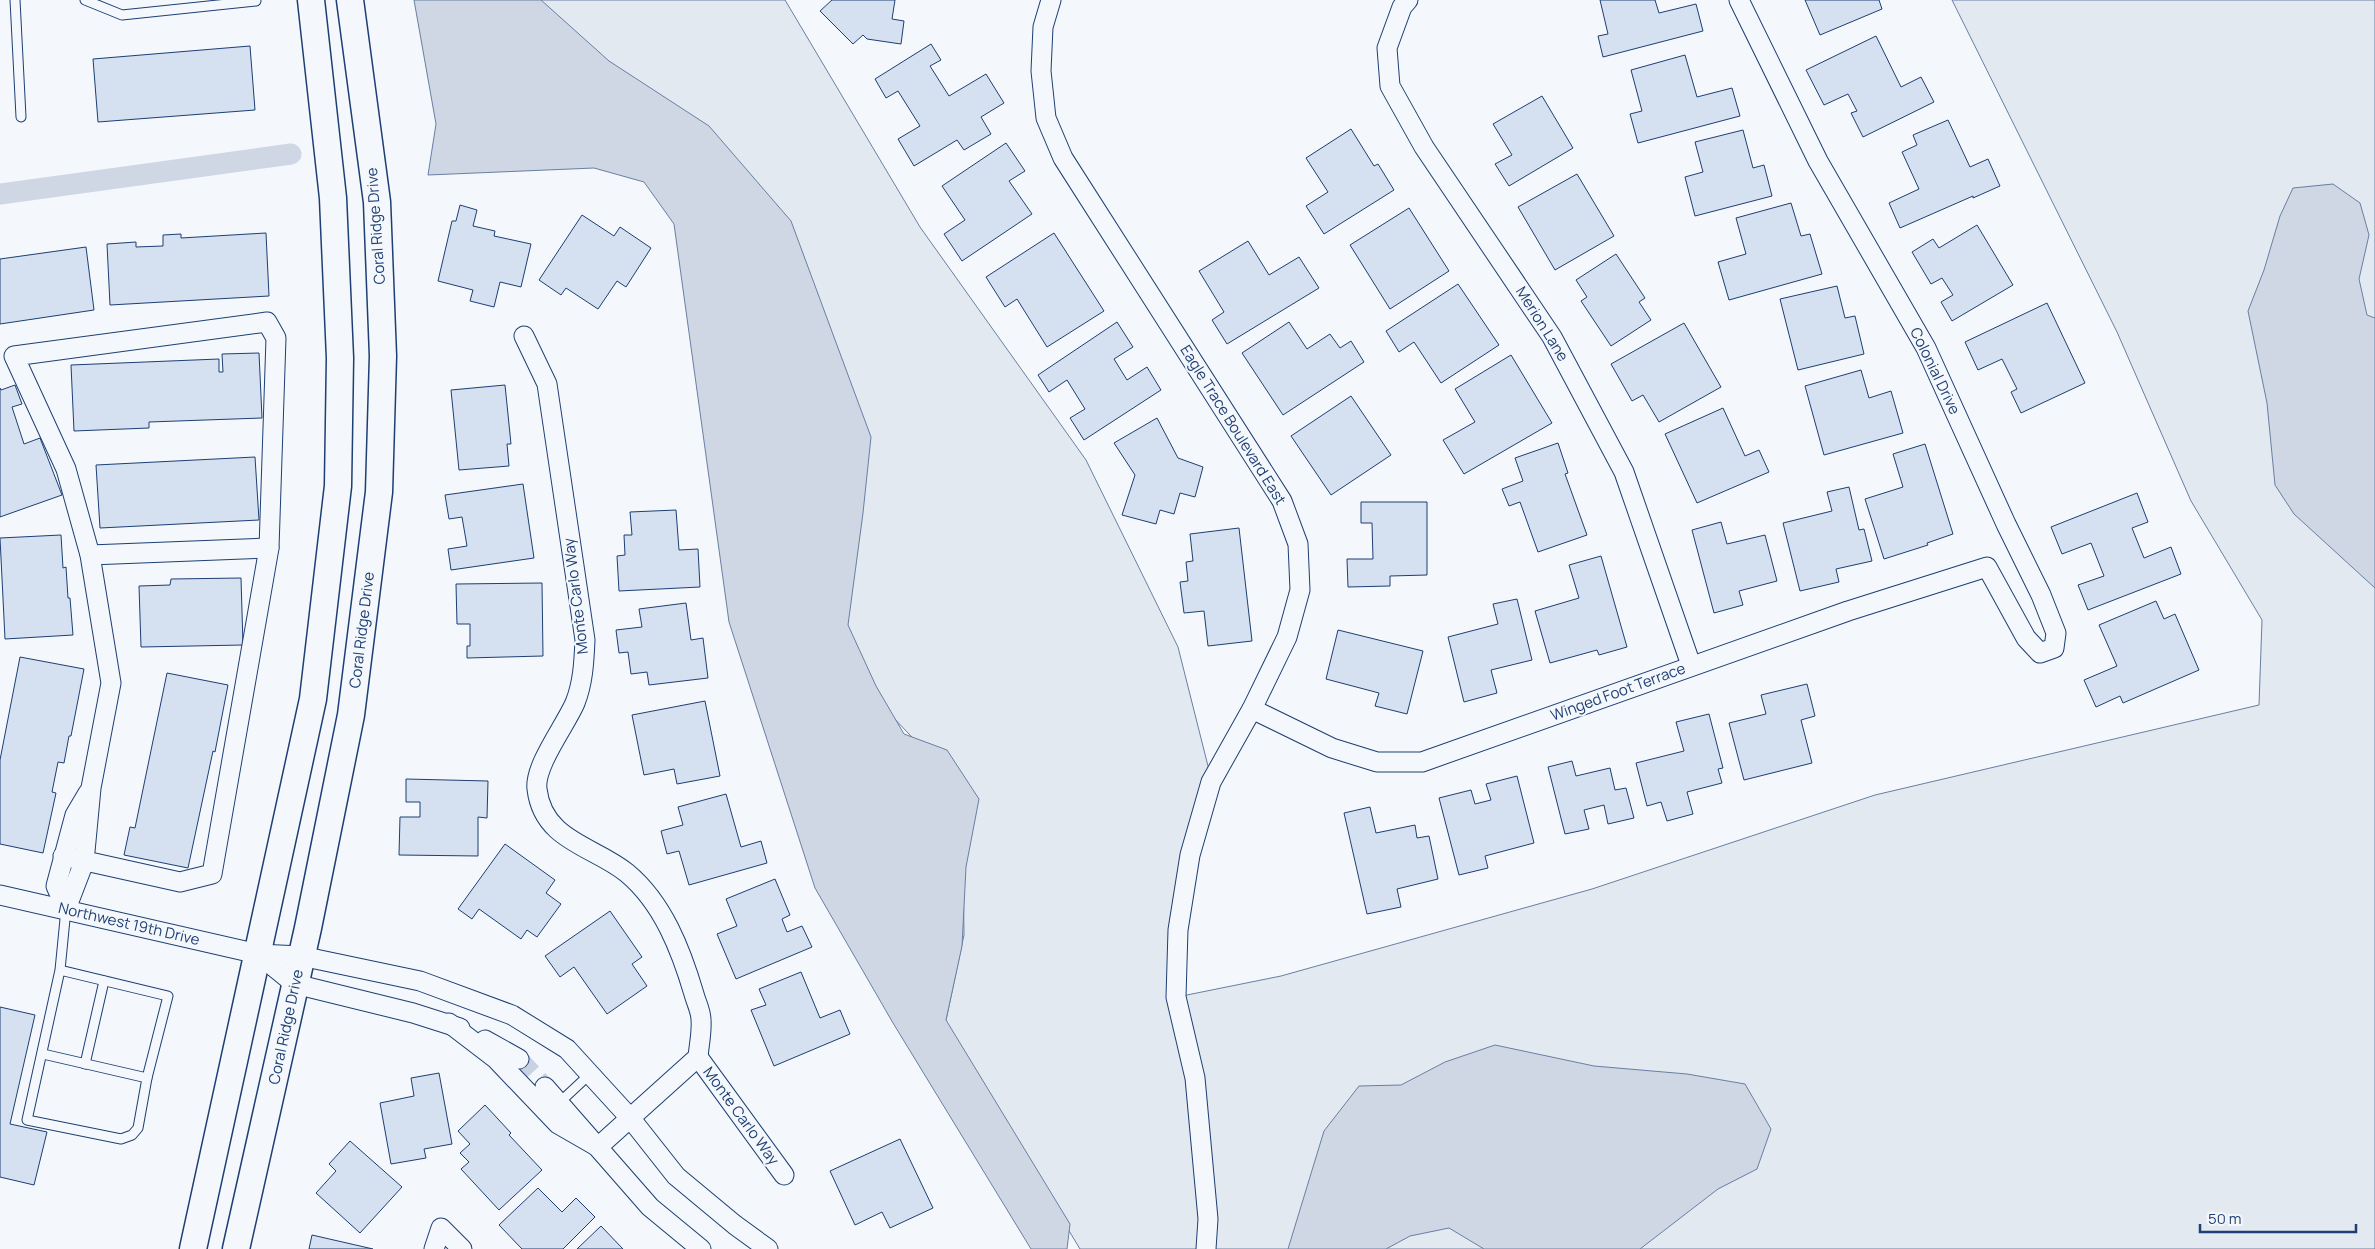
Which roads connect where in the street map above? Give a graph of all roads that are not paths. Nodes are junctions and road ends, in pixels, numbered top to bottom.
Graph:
1 (15, 0) edge
2 (85, 0) edge
3 (311, 0) edge
4 (350, 0) edge
5 (1051, 0) edge
6 (1408, 0) edge
7 (1739, 0) edge
8 (256, 1) edge
9 (21, 117) dead end
10 (524, 336) dead end
11 (270, 548) junction
12 (90, 555) junction
13 (1987, 568) joint
14 (1691, 665) junction
15 (1252, 709) junction
16 (91, 788) junction
17 (63, 856) junction
18 (84, 862) junction
19 (0, 895) edge
20 (66, 909) junction
21 (258, 954) junction
22 (301, 956) junction
23 (60, 970) junction
24 (104, 981) junction
25 (295, 984) junction
26 (449, 1023) junction
27 (42, 1054) junction
28 (698, 1057) junction
29 (519, 1060) tunnel mouth
30 (85, 1064) junction
31 (590, 1074) junction
32 (147, 1078) junction
33 (545, 1087) tunnel mouth
34 (560, 1102) junction
35 (631, 1119) junction
36 (598, 1147) junction
37 (784, 1175) dead end
38 (192, 1249) edge
39 (236, 1249) edge
40 (434, 1249) edge
41 (462, 1249) edge
42 (701, 1249) edge
43 (768, 1249) edge
44 (1206, 1249) edge

1 - 9 lane
2 - 8 lane
3 - 21 main road
4 - 22 main road, Coral Ridge Drive
5 - 15 street, Eagle Trace Boulevard East
6 - 14 street, Merion Lane
7 - 13 street, Colonial Drive
10 - 28 street, Monte Carlo Way
11 - 12 street
11 - 12 street
11 - 18 street
12 - 16 street
13 - 14 street, Winged Foot Terrace
14 - 15 street, Winged Foot Terrace
15 - 44 street, Eagle Trace Boulevard East
16 - 17 street
16 - 18 street
17 - 18 street
17 - 20 street
18 - 20 street
19 - 20 street, Northwest 19th Drive
20 - 21 street, Northwest 19th Drive
20 - 23 lane
21 - 22 street, Northwest 19th Drive
21 - 25 street
21 - 38 main road
22 - 25 main road, Coral Ridge Drive
22 - 31 street, Northwest 19th Drive
23 - 24 lane
23 - 27 lane
24 - 30 lane
24 - 32 lane
25 - 26 street
25 - 39 main road, Coral Ridge Drive
26 - 29 street
26 - 36 street
27 - 30 lane
27 - 32 lane
28 - 35 street, Monte Carlo Way
28 - 37 street, Monte Carlo Way
30 - 32 lane
31 - 34 lane
31 - 35 street, Northwest 19th Drive
33 - 34 street
34 - 36 street
35 - 36 street, Monte Carlo Way
35 - 43 street, Northwest 19th Drive
36 - 42 street
40 - 41 street

